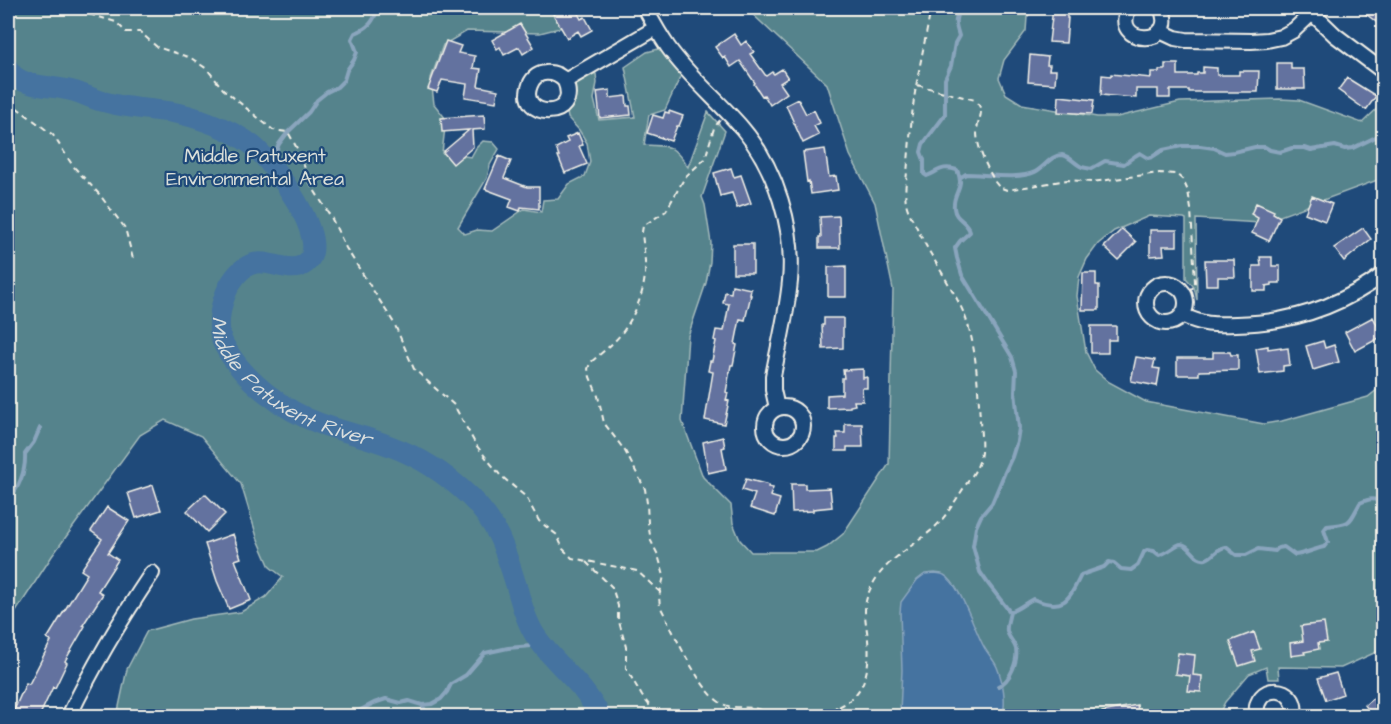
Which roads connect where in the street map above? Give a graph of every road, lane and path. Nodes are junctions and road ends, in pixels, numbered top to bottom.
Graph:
1 (69, 8) edge
2 (645, 8) edge
3 (929, 8) edge
4 (1129, 8) edge
5 (1161, 8) edge
6 (1309, 10) edge
7 (656, 28) junction
8 (1160, 32) junction
9 (1383, 72) edge
10 (565, 81) dead end
11 (917, 85) junction
12 (8, 101) edge
13 (727, 112) junction
14 (133, 259) dead end
15 (1383, 274) edge
16 (1184, 293) junction
17 (1182, 315) junction
18 (777, 408) dead end
19 (585, 561) junction
20 (153, 573) dead end
21 (660, 592) junction
22 (835, 707) junction
23 (69, 717) edge
24 (658, 717) edge
25 (770, 717) edge
26 (809, 717) edge
27 (865, 717) edge
28 (1257, 717) edge
29 (1294, 717) edge

1 - 19 path
2 - 7 street
3 - 11 path
4 - 8 street
5 - 8 street
6 - 8 street
6 - 9 street
7 - 10 street
7 - 13 street
11 - 16 path
11 - 22 path
12 - 14 path
13 - 18 street
13 - 21 path
15 - 17 street
16 - 17 street
16 - 17 street
19 - 21 path
19 - 24 path
20 - 23 street
21 - 25 path
22 - 26 path
22 - 27 path
28 - 29 street

